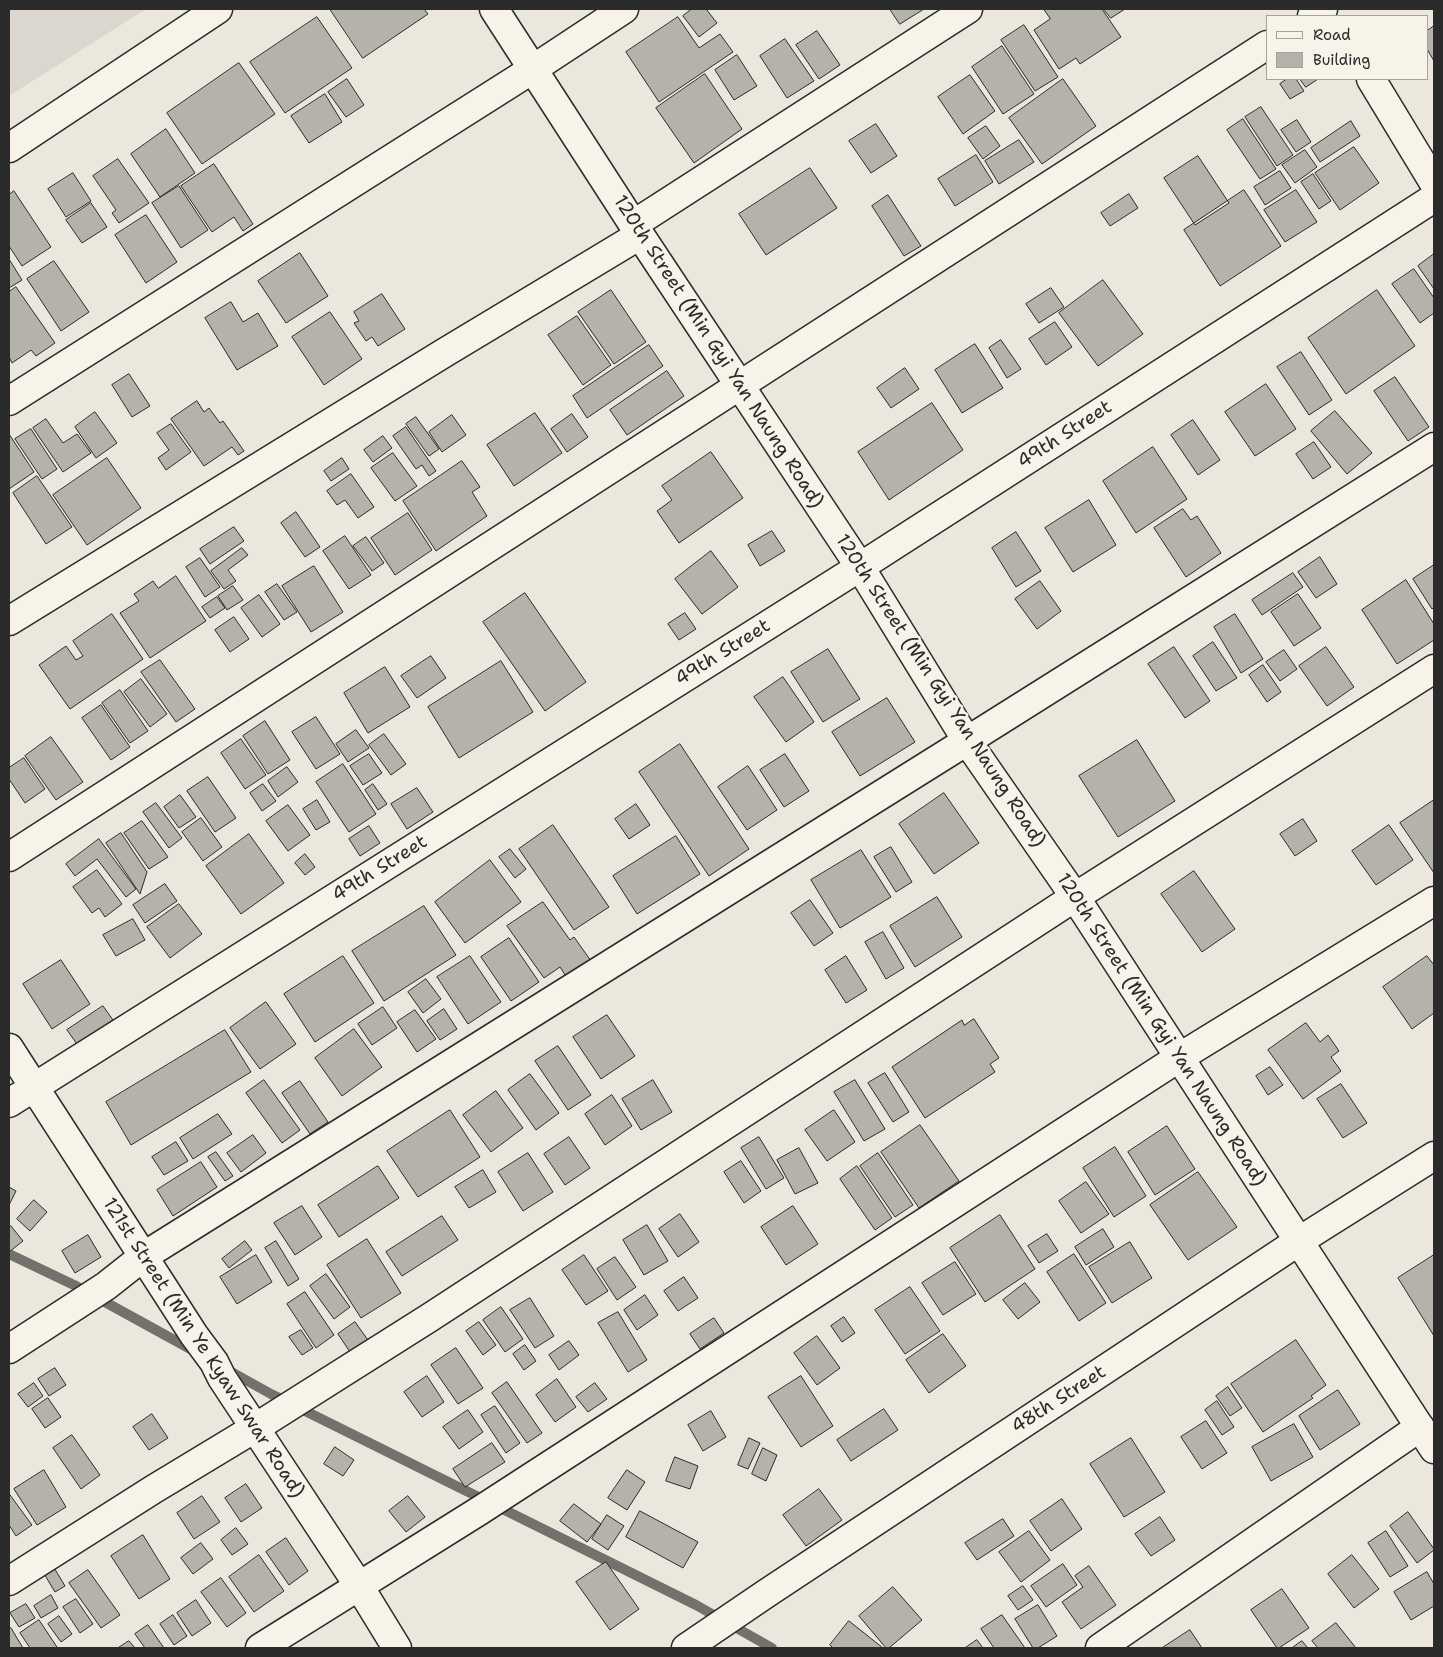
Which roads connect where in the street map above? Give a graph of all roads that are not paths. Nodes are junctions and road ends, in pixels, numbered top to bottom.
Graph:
1 (218, 9) edge
2 (494, 9) edge
3 (624, 9) edge
4 (968, 9) edge
5 (1266, 46) edge
6 (533, 69) junction
7 (1372, 80) edge
8 (9, 148) edge
9 (1434, 183) edge
10 (1434, 198) edge
11 (637, 229) junction
12 (739, 386) junction
13 (9, 401) edge
14 (1434, 447) edge
15 (860, 567) junction
16 (9, 621) edge
17 (1434, 669) edge
18 (967, 741) junction
19 (9, 857) edge
20 (1075, 897) junction
21 (1434, 901) edge
22 (9, 1048) edge
23 (1180, 1057) junction
24 (34, 1087) junction
25 (9, 1103) edge
26 (1434, 1156) edge
27 (1299, 1241) junction
28 (144, 1256) junction
29 (9, 1349) edge
30 (266, 1421) junction
31 (1430, 1442) edge
32 (9, 1581) edge
33 (359, 1586) junction
34 (696, 1642) edge
35 (260, 1648) edge
36 (397, 1648) edge
37 (1100, 1648) edge

1 - 8 street
2 - 6 street, 120th Street (Min Gyi Yan Naung Road)
3 - 6 street
4 - 11 street
5 - 12 street
6 - 11 street, 120th Street (Min Gyi Yan Naung Road)
6 - 13 street
7 - 9 street
10 - 15 street, 49th Street
11 - 12 street, 120th Street (Min Gyi Yan Naung Road)
11 - 16 street
12 - 15 street, 120th Street (Min Gyi Yan Naung Road)
12 - 19 street
14 - 18 street
15 - 18 street, 120th Street (Min Gyi Yan Naung Road)
15 - 24 street, 49th Street
17 - 20 street
18 - 20 street, 120th Street (Min Gyi Yan Naung Road)
18 - 28 street
20 - 23 street, 120th Street (Min Gyi Yan Naung Road)
20 - 30 street
21 - 23 street
22 - 24 street, 121st Street (Min Ye Kyaw Swar Road)
23 - 27 street, 120th Street (Min Gyi Yan Naung Road)
23 - 33 street
24 - 25 street, 49th Street
24 - 28 street, 121st Street (Min Ye Kyaw Swar Road)
26 - 27 street, 48th Street
27 - 31 street, 120th Street (Min Gyi Yan Naung Road)
27 - 34 street, 48th Street
28 - 29 street
28 - 30 street, 121st Street (Min Ye Kyaw Swar Road)
30 - 32 street
30 - 33 street, 121st Street (Min Ye Kyaw Swar Road)
31 - 37 street
33 - 35 street
33 - 36 street, 121st Street (Min Ye Kyaw Swar Road)

